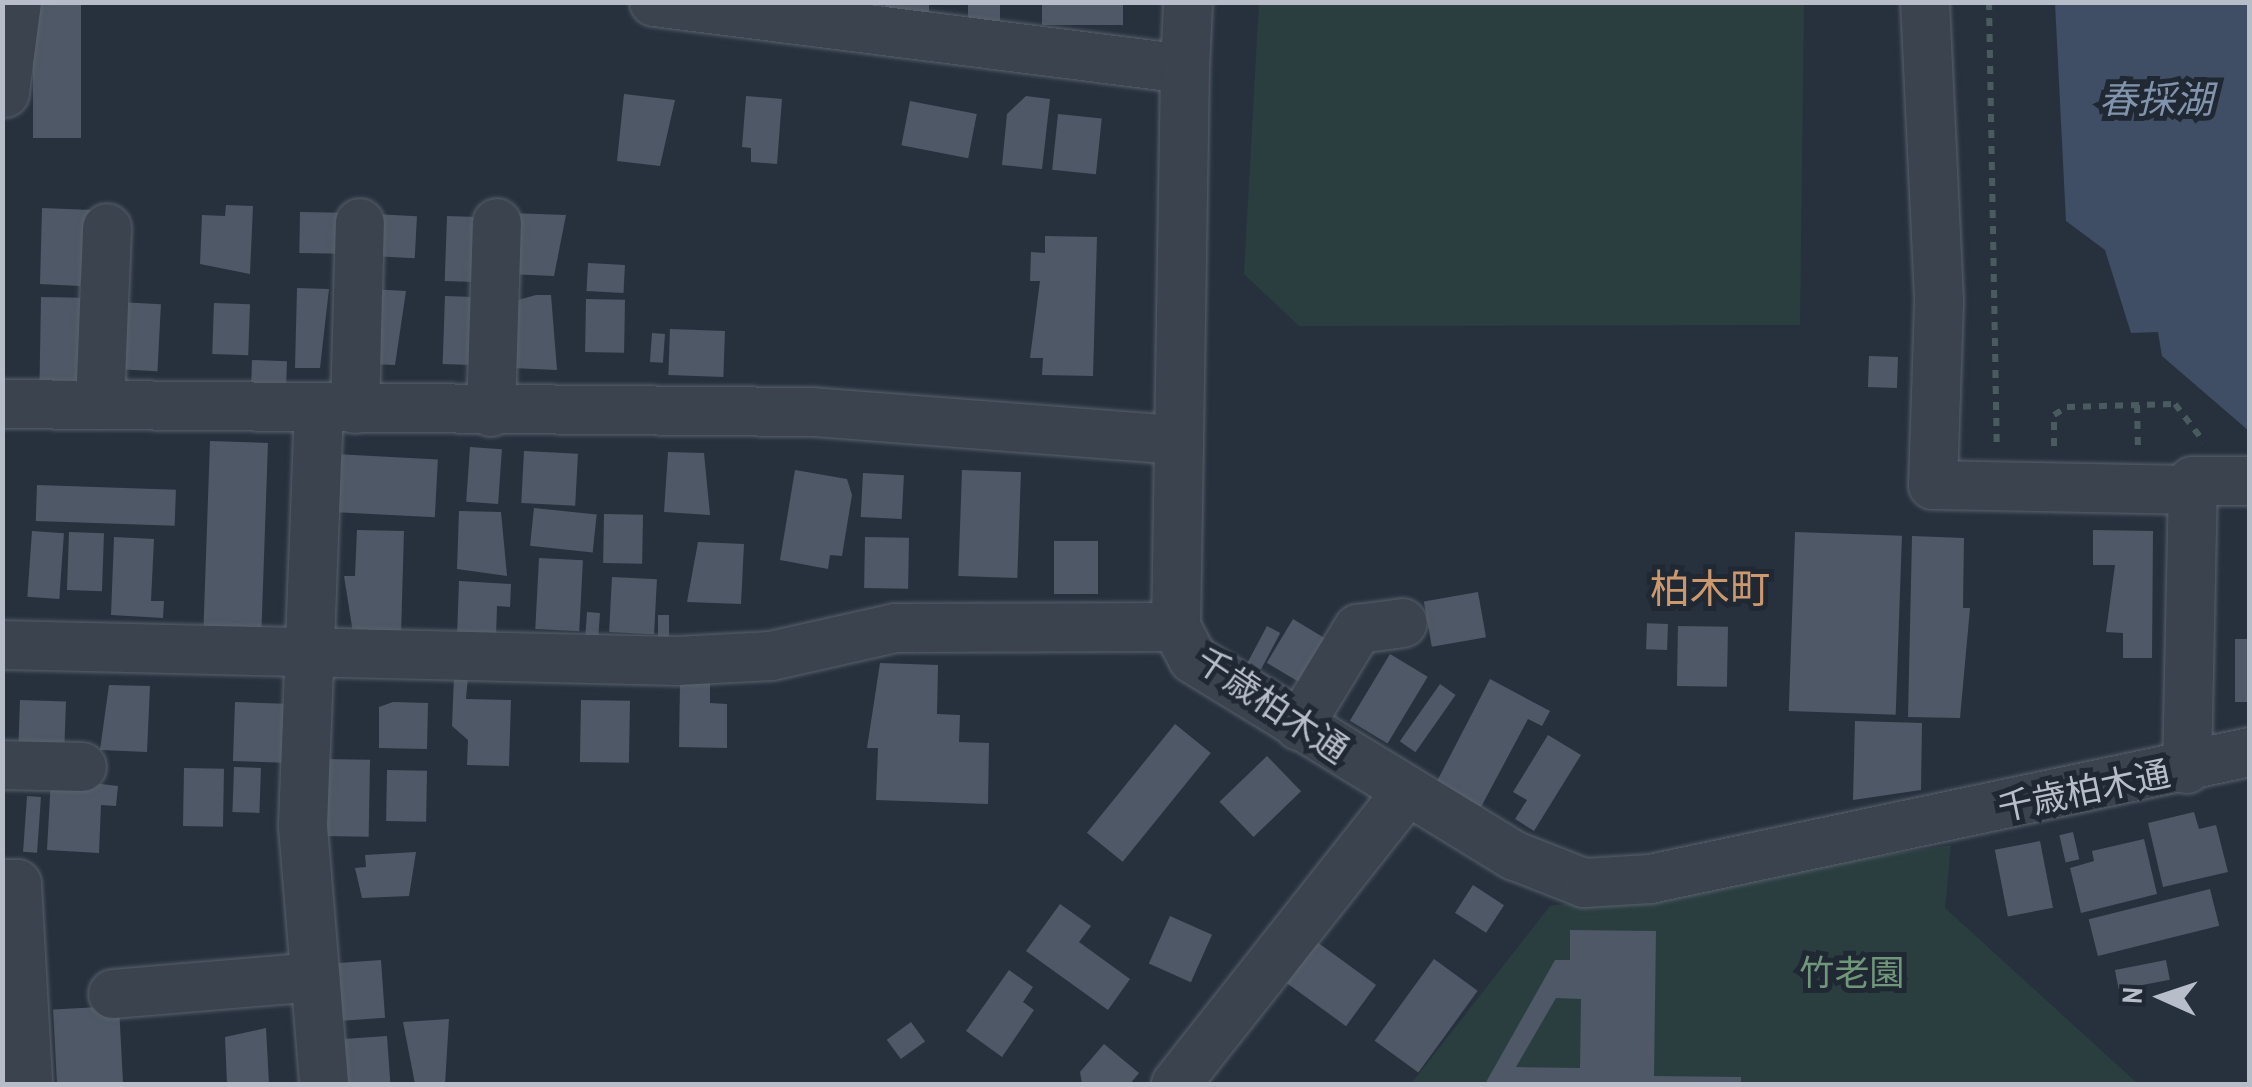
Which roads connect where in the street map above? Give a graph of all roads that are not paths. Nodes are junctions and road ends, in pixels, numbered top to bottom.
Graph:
1 (17, 2) edge
2 (654, 2) edge
3 (1188, 2) edge
4 (1924, 2) edge
5 (1185, 69) junction
6 (5, 93) dead end
7 (360, 223) dead end
8 (497, 223) dead end
9 (107, 228) dead end
10 (2, 404) edge
11 (100, 406) junction
12 (337, 408) junction
13 (491, 412) junction
14 (1174, 440) junction
15 (2200, 464) junction
16 (2250, 481) edge
17 (1403, 622) dead end
18 (1176, 628) junction
19 (2, 645) edge
20 (308, 648) junction
21 (1299, 726) junction
22 (2250, 752) edge
23 (2, 765) edge
24 (82, 767) dead end
25 (2187, 769) junction
26 (1406, 793) junction
27 (2, 884) edge
28 (316, 977) junction
29 (113, 994) dead end
30 (28, 1081) dead end
31 (324, 1084) edge
32 (1176, 1084) edge

1 - 6 street
2 - 5 street
3 - 5 street, 千歳柏木通
4 - 15 street
5 - 14 street, 千歳柏木通
7 - 12 street
8 - 13 street
9 - 11 street
10 - 11 street
11 - 12 street
12 - 13 street
12 - 20 street
13 - 14 street
14 - 18 street, 千歳柏木通
15 - 16 street
15 - 25 street
17 - 21 street
18 - 20 street
18 - 21 street, 千歳柏木通
19 - 20 street
20 - 28 street
21 - 26 street, 千歳柏木通
22 - 25 street, 千歳柏木通
23 - 24 street
25 - 26 street, 千歳柏木通
26 - 32 street
27 - 30 street
28 - 29 street
28 - 31 street

